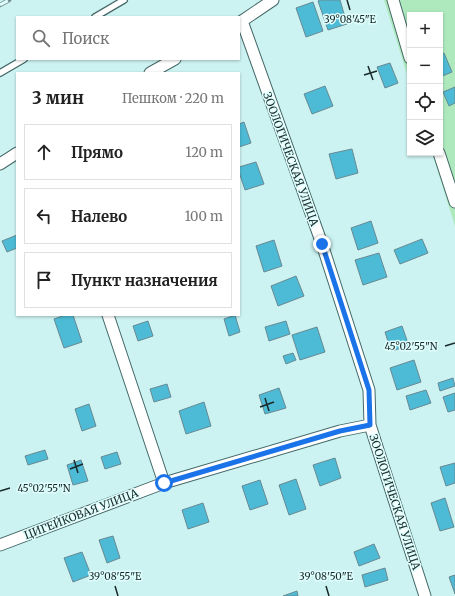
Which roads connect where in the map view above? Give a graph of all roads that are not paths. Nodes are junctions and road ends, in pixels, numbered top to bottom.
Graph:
1 (124, 0) edge
2 (273, 0) edge
3 (393, 0) edge
4 (97, 16) edge
5 (240, 22) edge
6 (407, 48) edge
7 (22, 60) edge
8 (173, 60) edge
9 (152, 72) edge
10 (0, 73) edge
11 (16, 154) edge
12 (441, 156) edge
13 (0, 164) edge
14 (455, 202) edge
15 (108, 316) edge
16 (370, 425) junction
17 (164, 483) junction
18 (0, 545) edge
19 (425, 596) edge

1 - 4 lane
2 - 5 street
3 - 6 street
5 - 16 street, ЗООЛОГИЧЕСКАЯ УЛИЦА
7 - 10 lane
8 - 9 street
11 - 13 street
12 - 14 street
15 - 17 street
16 - 17 street, ЦИГЕЙКОВАЯ УЛИЦА
16 - 19 street, ЗООЛОГИЧЕСКАЯ УЛИЦА
17 - 18 street, ЦИГЕЙКОВАЯ УЛИЦА

